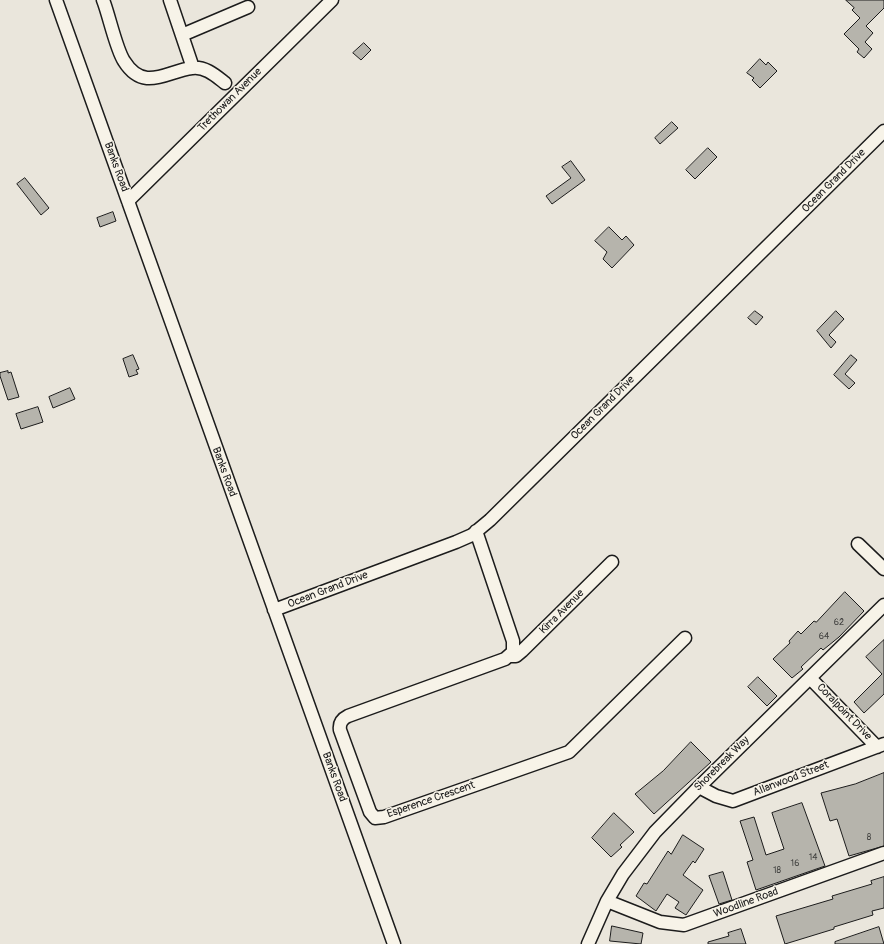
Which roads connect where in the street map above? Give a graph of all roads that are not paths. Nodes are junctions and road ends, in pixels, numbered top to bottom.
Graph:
1 (56, 0) edge
2 (103, 0) edge
3 (170, 0) edge
4 (332, 0) edge
5 (248, 7) dead end
6 (182, 35) junction
7 (193, 68) junction
8 (225, 83) dead end
9 (884, 131) edge
10 (128, 201) junction
11 (476, 531) junction
12 (858, 544) dead end
13 (612, 562) dead end
14 (884, 569) edge
15 (884, 605) edge
16 (274, 610) junction
17 (685, 638) dead end
18 (510, 656) junction
19 (810, 678) junction
20 (881, 745) edge
21 (698, 787) junction
22 (884, 853) edge
23 (607, 901) junction
24 (394, 944) edge
25 (588, 944) edge

1 - 10 street, Banks Road
2 - 7 street
3 - 6 street
4 - 10 street, Trethowan Avenue
5 - 6 street
6 - 7 street
7 - 8 street
9 - 11 street, Ocean Grand Drive
10 - 16 street, Banks Road
11 - 16 street, Ocean Grand Drive
11 - 18 street
12 - 14 street
13 - 18 street, Kirra Avenue
15 - 19 street, Shorebreak Way
16 - 24 street, Banks Road
17 - 18 street, Esperence Crescent
19 - 20 street, Coralpoint Drive
19 - 21 street, Shorebreak Way
20 - 21 street, Allanwood Street
21 - 23 street, Shorebreak Way
22 - 23 street, Woodline Road
23 - 25 street, Shorebreak Way

